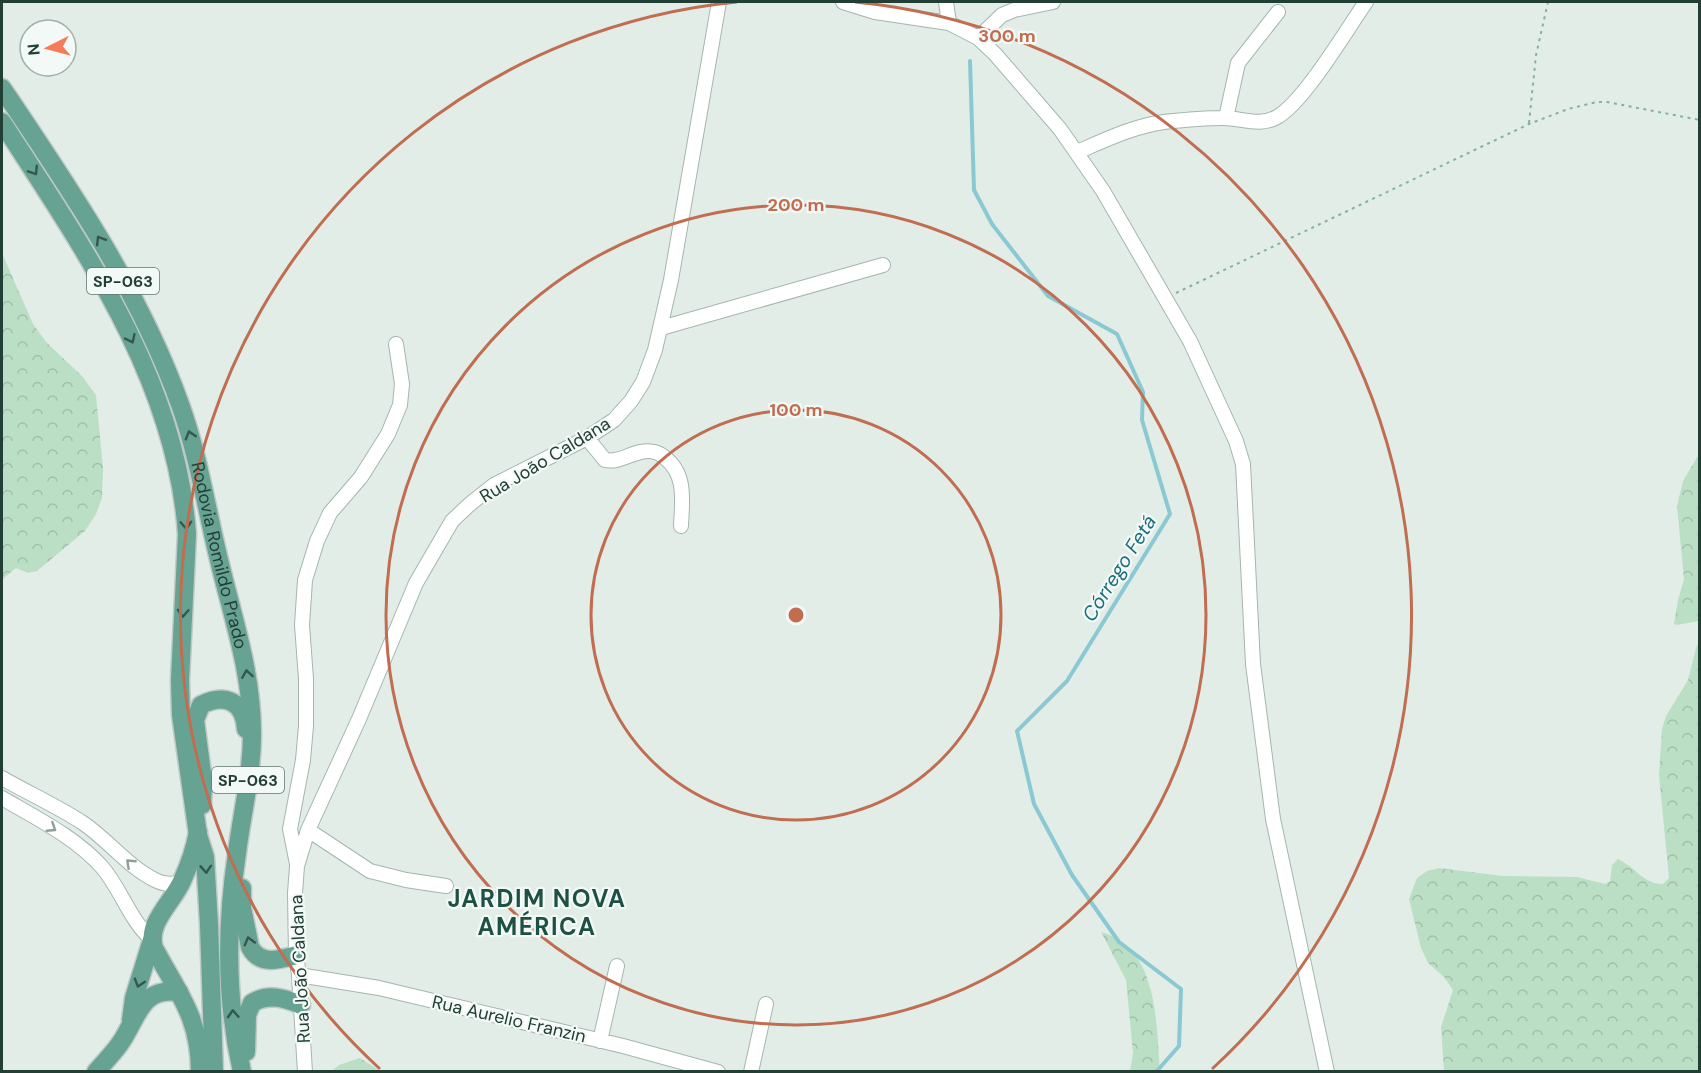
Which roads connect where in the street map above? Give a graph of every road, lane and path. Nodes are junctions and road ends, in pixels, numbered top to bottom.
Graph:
1 (719, 2) edge
2 (846, 2) edge
3 (946, 2) edge
4 (1053, 2) edge
5 (1366, 2) edge
6 (1548, 2) edge
7 (1278, 12) dead end
8 (949, 23) junction
9 (978, 38) junction
10 (2, 88) edge
11 (1226, 118) junction
12 (1700, 120) edge
13 (2, 122) edge
14 (1529, 124) junction
15 (1077, 152) junction
16 (884, 265) dead end
17 (1167, 298) junction
18 (661, 328) junction
19 (396, 344) dead end
20 (587, 438) junction
21 (681, 526) dead end
22 (249, 774) junction
23 (2, 778) edge
24 (2, 798) edge
25 (308, 830) junction
26 (198, 835) junction
27 (297, 866) junction
28 (182, 882) junction
29 (446, 886) dead end
30 (152, 940) junction
31 (296, 956) junction
32 (617, 966) dead end
33 (300, 975) junction
34 (180, 992) junction
35 (766, 1004) dead end
36 (301, 1005) junction
37 (130, 1028) junction
38 (600, 1041) junction
39 (96, 1071) edge
40 (200, 1071) edge
41 (214, 1071) edge
42 (243, 1071) edge
43 (305, 1071) edge
44 (718, 1071) edge
45 (751, 1071) edge
46 (1327, 1071) edge

1 - 18 street, Rua João Caldana
2 - 8 street
3 - 8 street
4 - 9 street
5 - 11 street
6 - 14 path
7 - 11 street
8 - 9 street
9 - 15 street
22 -> 10 main road, Rodovia Romildo Prado / SP-063
11 - 15 street
12 - 14 path
13 -> 26 main road, Rodovia Romildo Prado / SP-063
14 - 17 path
15 - 17 street
16 - 18 street
17 - 46 street
18 - 20 street, Rua João Caldana
19 - 27 street
20 - 21 street
20 - 25 street, Rua João Caldana
22 - 26 main road
31 -> 22 main road
42 -> 22 main road, Rodovia Romildo Prado / SP-063
28 -> 23 street
24 -> 30 street
25 - 27 street, Rua João Caldana
25 - 29 street
26 - 28 main road
26 -> 41 main road, Rodovia Romildo Prado / SP-063
27 - 31 street, Rua João Caldana
28 - 30 main road
30 - 34 main road
30 -> 37 main road
31 - 33 street, Rua João Caldana
32 - 38 street
33 - 36 street, Rua João Caldana
33 - 38 street, Rua Aurelio Franzin
34 - 37 main road
34 - 40 main road
35 - 45 street
36 - 42 main road
36 - 43 street, Rua João Caldana
37 - 39 main road
38 - 44 street, Rua Aurelio Franzin

